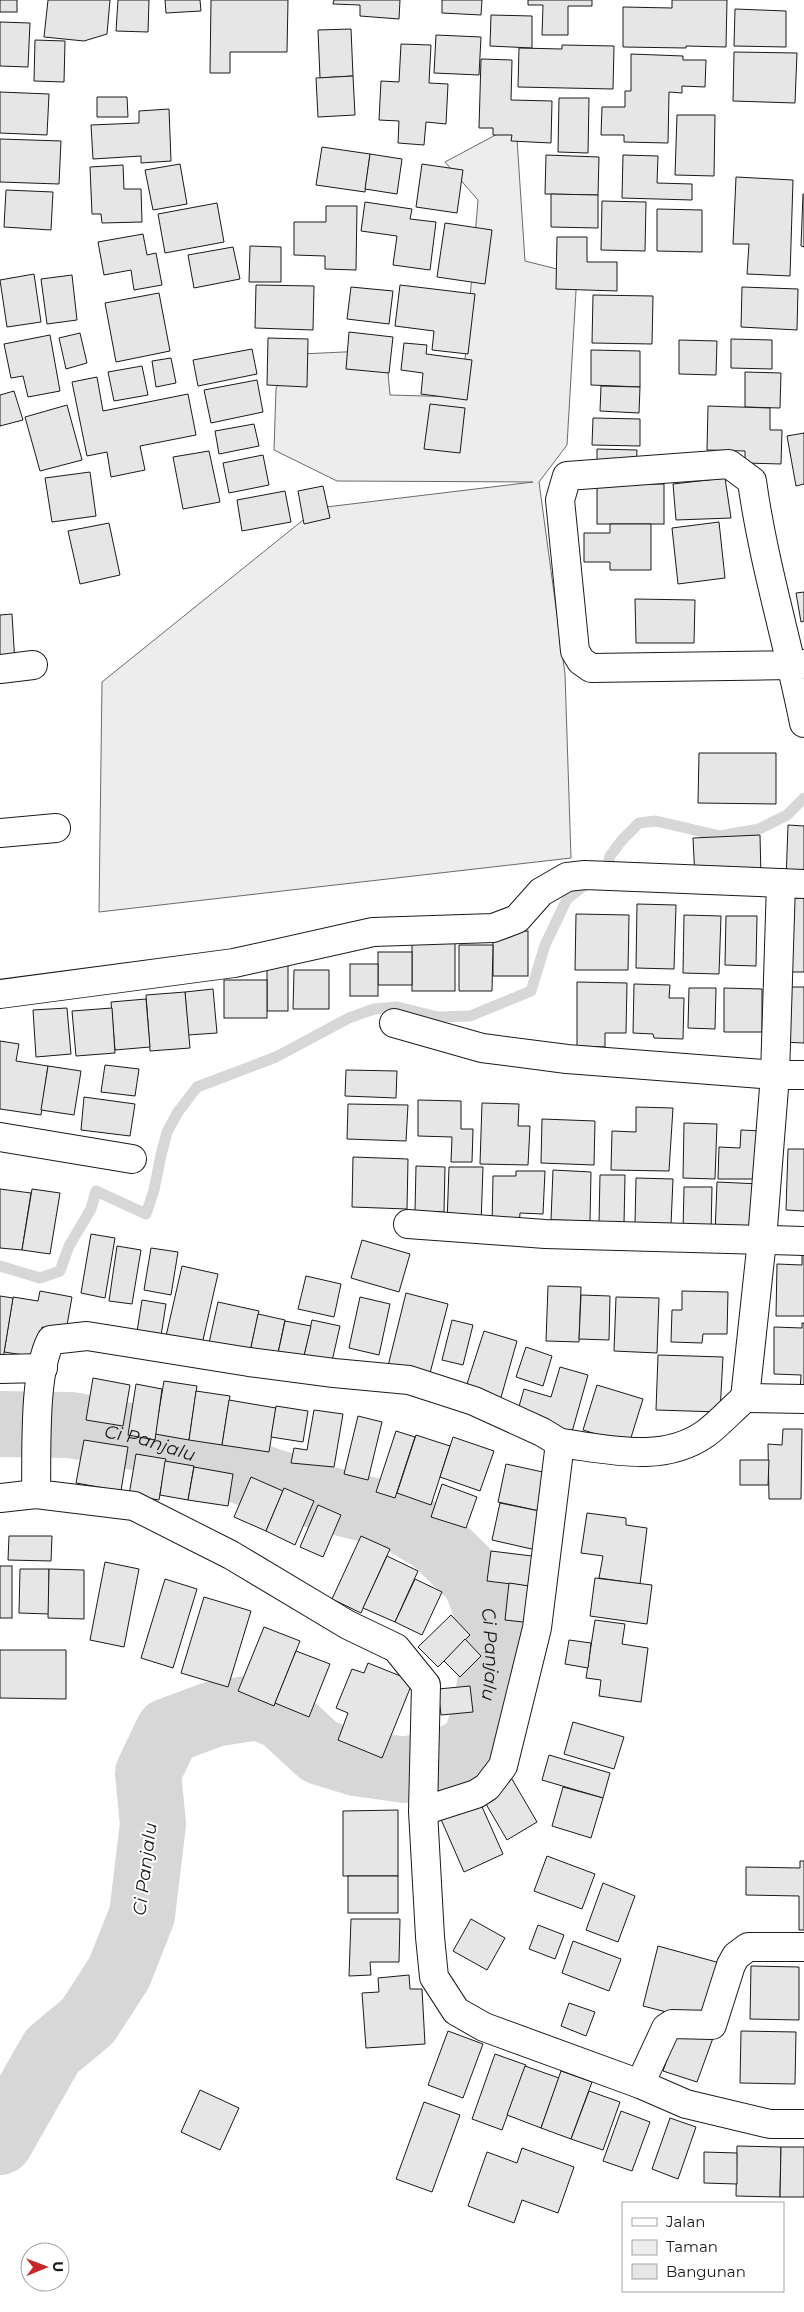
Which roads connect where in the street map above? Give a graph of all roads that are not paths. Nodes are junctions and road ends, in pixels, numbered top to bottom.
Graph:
1 (798, 664) edge
2 (33, 665) dead end
3 (0, 669) edge
4 (804, 723) edge
5 (56, 828) dead end
6 (0, 833) edge
7 (793, 884) edge
8 (0, 994) edge
9 (394, 1023) dead end
10 (804, 1075) edge
11 (775, 1076) junction
12 (0, 1137) edge
13 (132, 1159) dead end
14 (408, 1224) dead end
15 (762, 1240) junction
16 (804, 1241) edge
17 (0, 1369) edge
18 (41, 1378) junction
19 (745, 1398) junction
20 (804, 1399) edge
21 (560, 1443) junction
22 (36, 1494) junction
23 (0, 1498) edge
24 (423, 1806) junction
25 (804, 1948) edge
26 (640, 2084) junction
27 (804, 2124) edge

1 - 1 street
1 - 4 street
2 - 3 street
5 - 6 street
7 - 8 street
7 - 11 street
9 - 11 street
10 - 11 street
11 - 15 street
12 - 13 street
14 - 15 street
15 - 16 street
15 - 19 street
17 - 18 street
18 - 21 street
18 - 22 street
19 - 20 street
19 - 21 street
21 - 24 street
22 - 23 street
22 - 24 street
24 - 26 street
25 - 26 street
26 - 27 street

